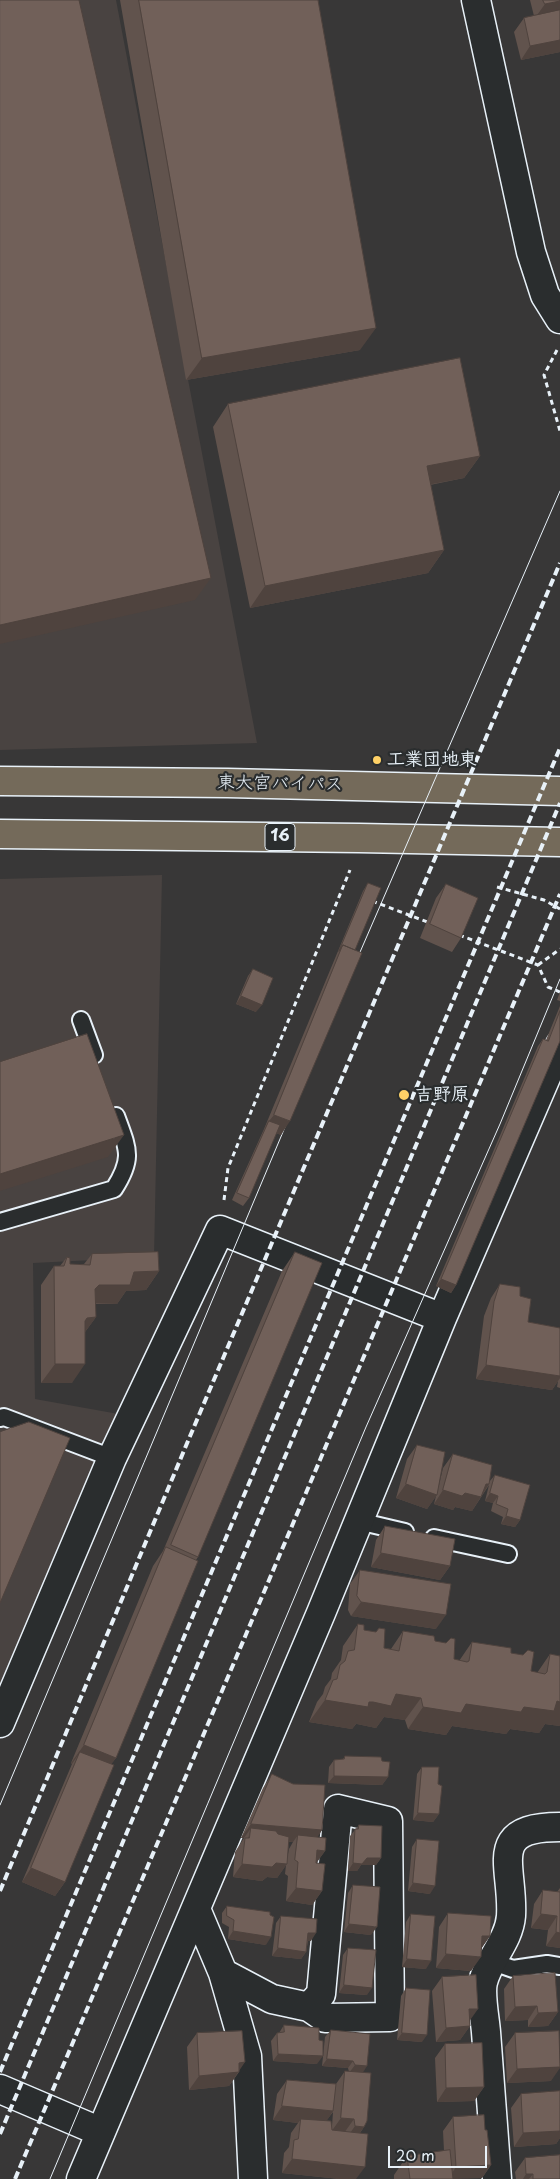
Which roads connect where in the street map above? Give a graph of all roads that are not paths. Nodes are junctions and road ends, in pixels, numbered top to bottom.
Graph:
1 (476, 0) edge
2 (560, 319) edge
3 (0, 781) edge
4 (560, 791) edge
5 (0, 834) edge
6 (560, 842) edge
7 (81, 1020) dead end
8 (560, 1044) edge
9 (98, 1066) edge
10 (111, 1103) edge
11 (0, 1222) edge
12 (442, 1318) junction
13 (1, 1413) edge
14 (112, 1458) junction
15 (358, 1522) junction
16 (508, 1554) dead end
17 (0, 1723) edge
18 (560, 1827) edge
19 (196, 1909) junction
20 (493, 1962) junction
21 (560, 1966) edge
22 (222, 1973) junction
23 (309, 2007) junction
24 (0, 2089) edge
25 (102, 2132) junction
26 (81, 2179) edge
27 (254, 2179) edge
28 (497, 2179) edge

1 - 2 street
3 - 4 highway, 東大宮バイパス
5 - 6 highway, 16
7 - 9 lane
8 - 12 street
10 - 11 lane
12 - 14 street
12 - 15 street
13 - 14 lane
14 - 17 street
15 - 16 lane
15 - 19 street
18 - 20 street
19 - 22 street
19 - 25 street
20 - 21 lane
20 - 28 street
22 - 23 street
22 - 27 street
23 - 23 street
24 - 25 street
25 - 26 street

